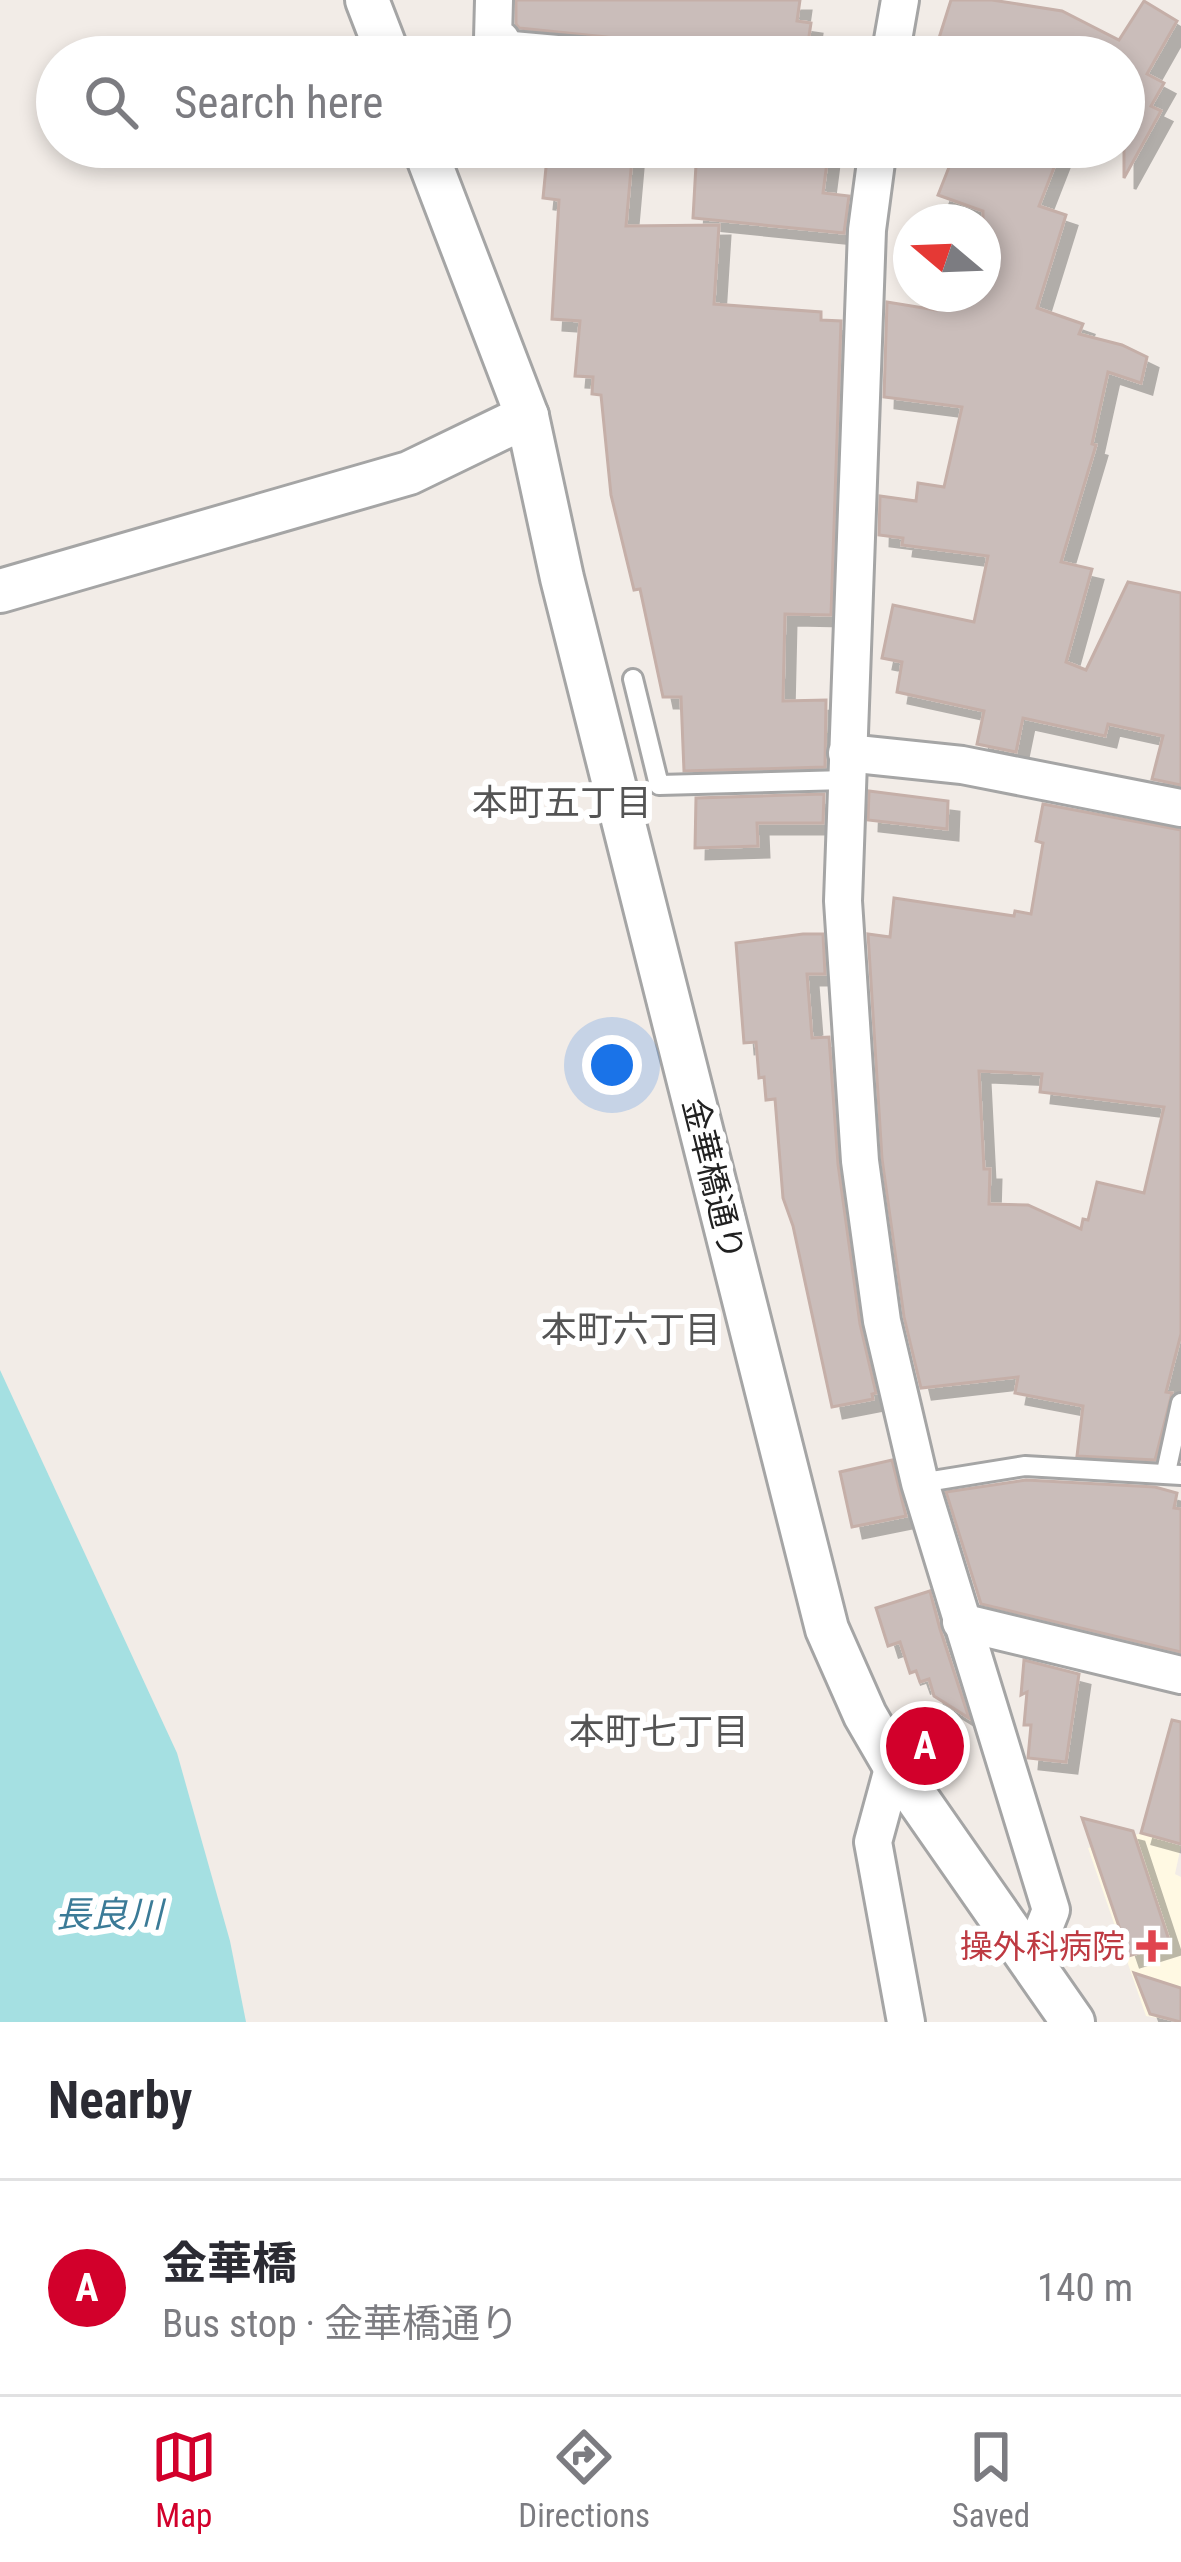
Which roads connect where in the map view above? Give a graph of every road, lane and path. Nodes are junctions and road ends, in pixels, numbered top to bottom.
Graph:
1 (367, 0) edge
2 (494, 0) edge
3 (900, 0) edge
4 (381, 36) edge
5 (493, 36) edge
6 (894, 36) edge
7 (432, 168) edge
8 (875, 168) edge
9 (527, 416) junction
10 (405, 460) junction
11 (0, 562) edge
12 (0, 591) edge
13 (633, 680) dead end
14 (847, 766) junction
15 (1181, 808) edge
16 (1181, 1403) edge
17 (1174, 1473) edge
18 (920, 1483) junction
19 (961, 1622) junction
20 (1181, 1676) edge
21 (894, 1765) junction
22 (1030, 1963) junction
23 (906, 2022) edge
24 (1073, 2022) edge

1 - 4 street
2 - 5 street
3 - 6 street
7 - 9 street, 金華橋通り
8 - 14 street
9 - 10 street
9 - 21 street, 金華橋通り
10 - 11 street
10 - 12 street
13 - 14 lane
14 - 15 street
14 - 18 street
16 - 17 lane
17 - 18 lane
18 - 19 street
19 - 20 street
19 - 22 street
21 - 22 street, 金華橋通り
21 - 23 street
22 - 24 street, 金華橋通り

